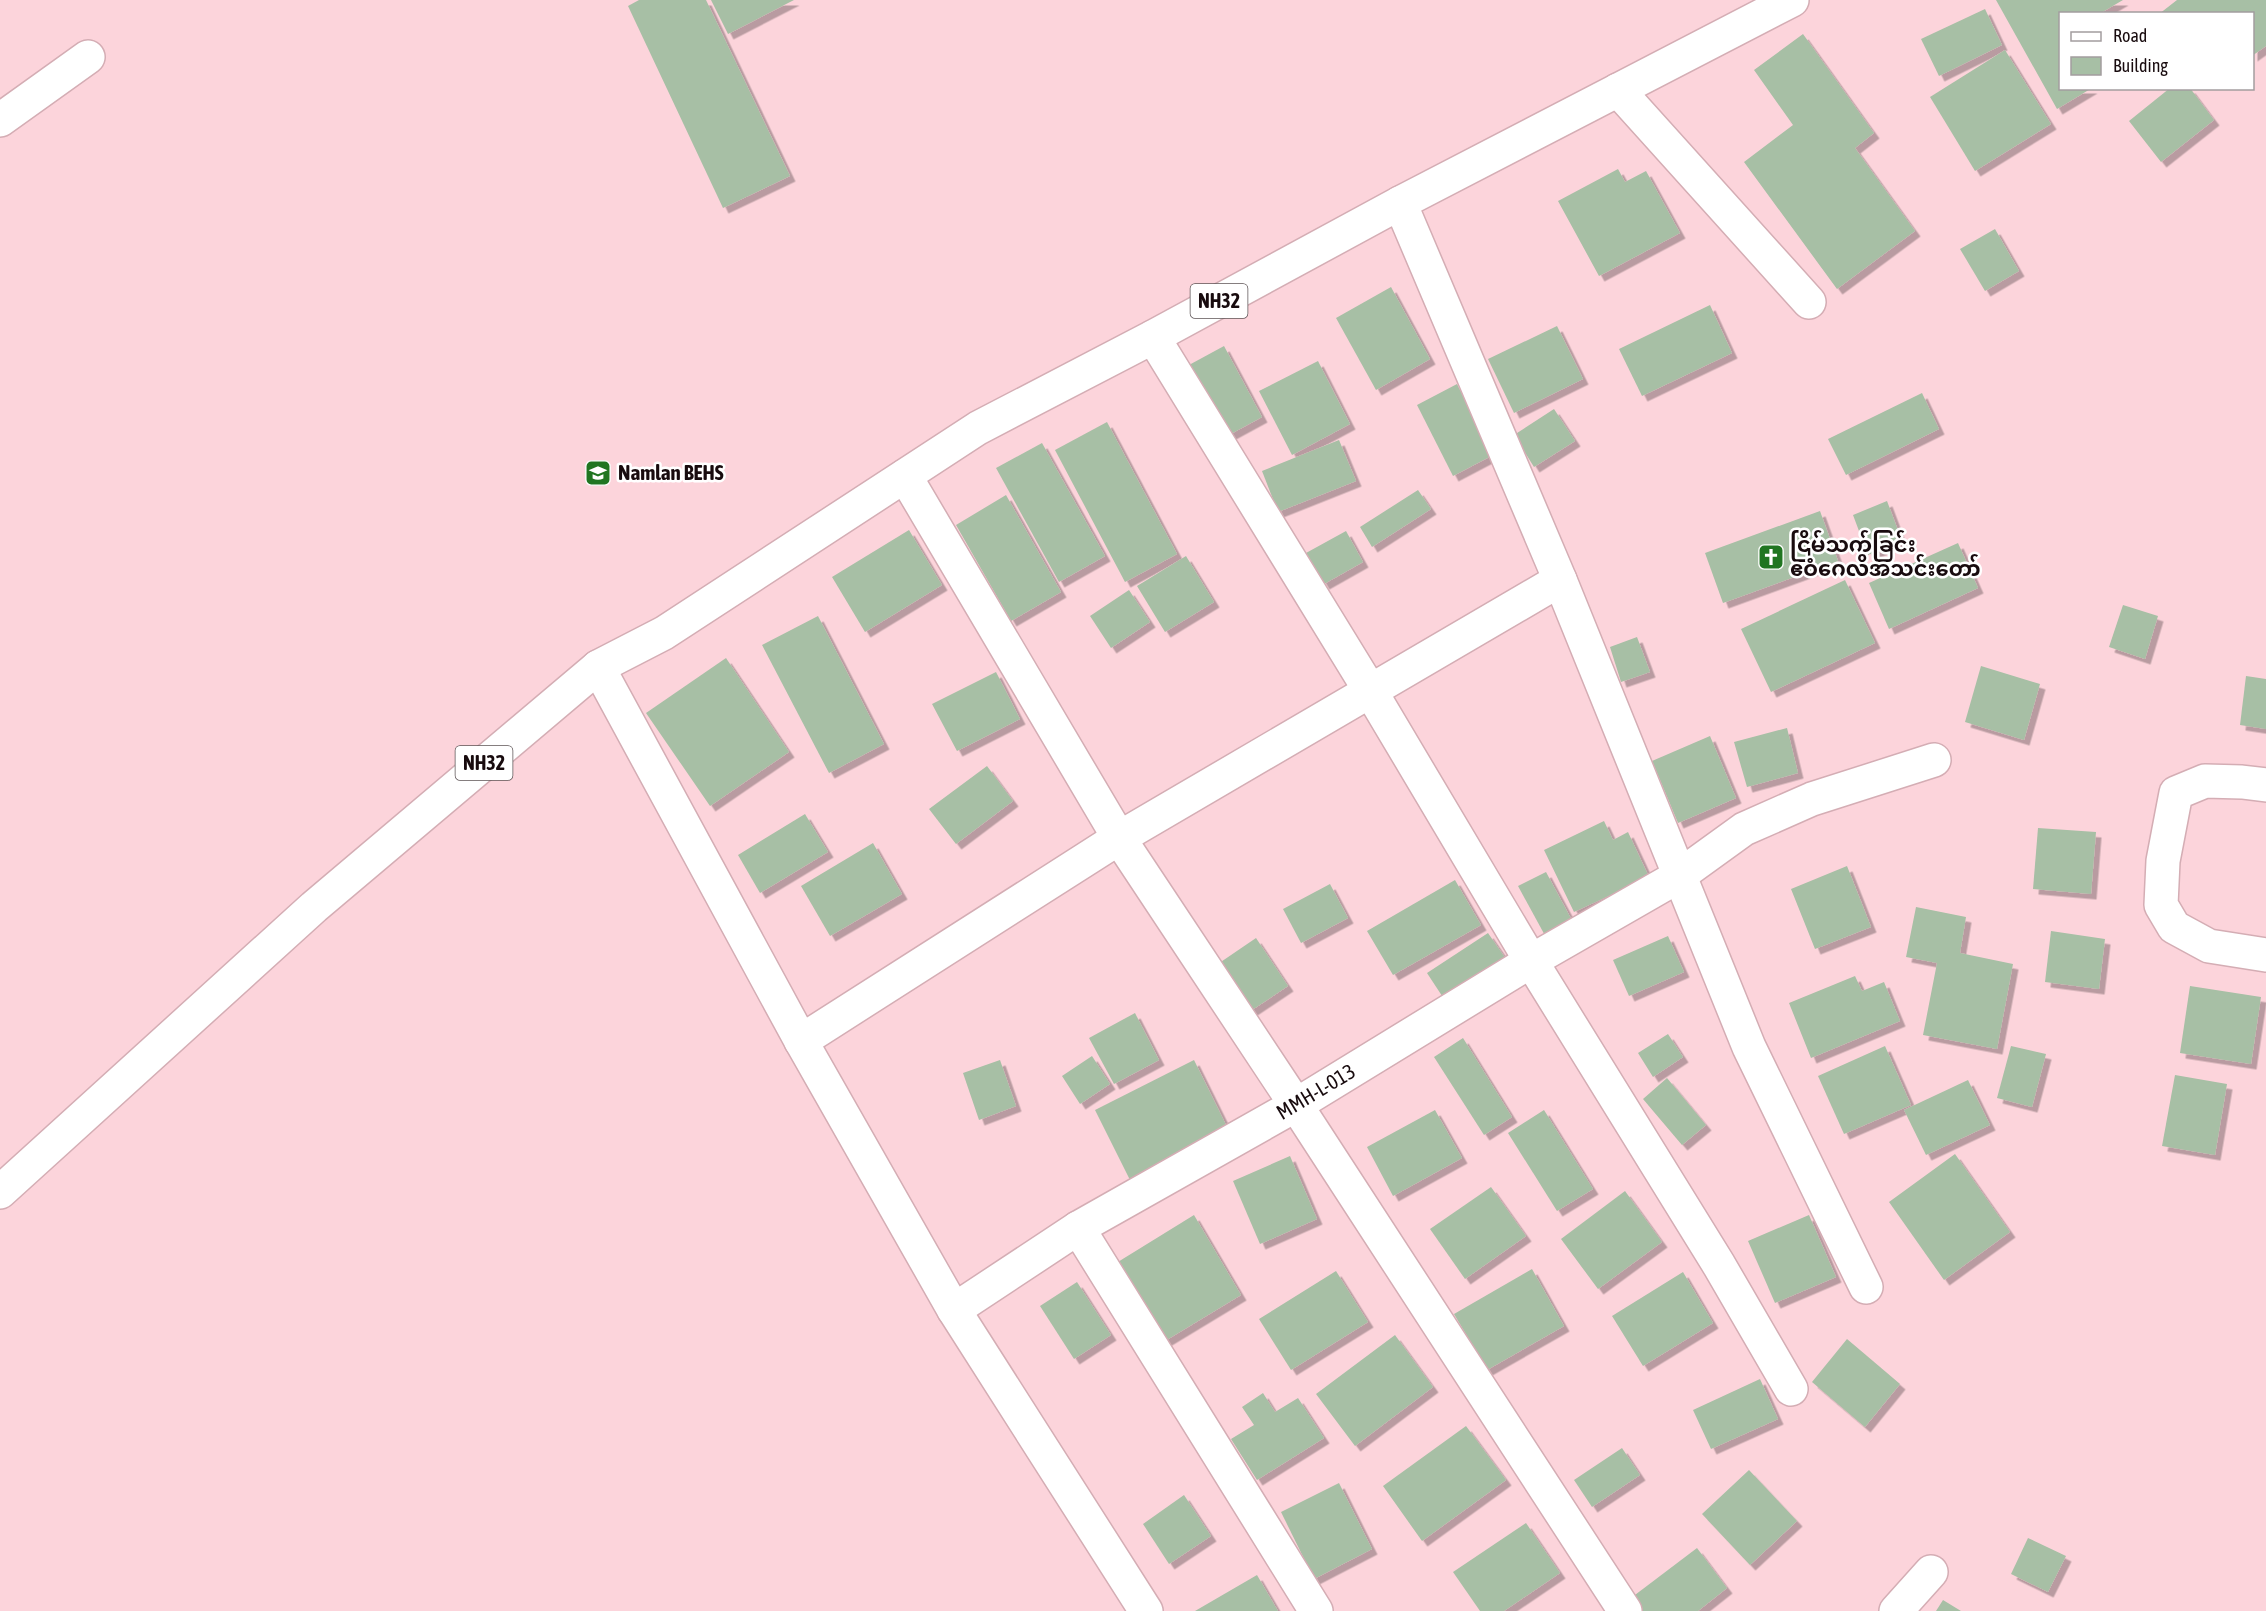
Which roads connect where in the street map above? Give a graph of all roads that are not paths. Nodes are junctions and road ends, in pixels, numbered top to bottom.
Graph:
1 (1792, 0) edge
2 (88, 57) dead end
3 (1618, 90) junction
4 (0, 120) edge
5 (1400, 203) junction
6 (1809, 302) dead end
7 (1153, 337) junction
8 (905, 476) junction
9 (1560, 580) junction
10 (598, 667) junction
11 (1371, 692) junction
12 (1934, 760) dead end
13 (2266, 785) edge
14 (1119, 838) junction
15 (1678, 876) junction
16 (2266, 955) edge
17 (1531, 961) junction
18 (801, 1041) junction
19 (1296, 1105) junction
20 (0, 1192) edge
21 (1078, 1228) junction
22 (1866, 1287) dead end
23 (954, 1310) junction
24 (1791, 1389) dead end
25 (1931, 1572) dead end
26 (1146, 1611) edge
27 (1316, 1611) edge
28 (1625, 1611) edge
29 (1896, 1611) edge

1 - 3 main road, NH32
2 - 4 main road
3 - 5 main road, NH32
3 - 6 main road
5 - 7 main road, NH32
5 - 9 main road
7 - 8 main road, NH32
7 - 11 main road
8 - 10 main road, NH32
8 - 14 main road
9 - 11 main road
9 - 15 main road
10 - 18 main road
10 - 20 main road, NH32
11 - 14 main road
11 - 17 main road
12 - 15 main road, MMH-L-013
13 - 16 main road
14 - 18 main road
14 - 19 main road
15 - 17 main road, MMH-L-013
15 - 22 main road
17 - 19 main road, MMH-L-013
17 - 24 main road
18 - 23 main road
19 - 21 main road, MMH-L-013
19 - 28 main road
21 - 23 main road, MMH-L-013
21 - 27 main road
23 - 26 main road
25 - 29 main road

